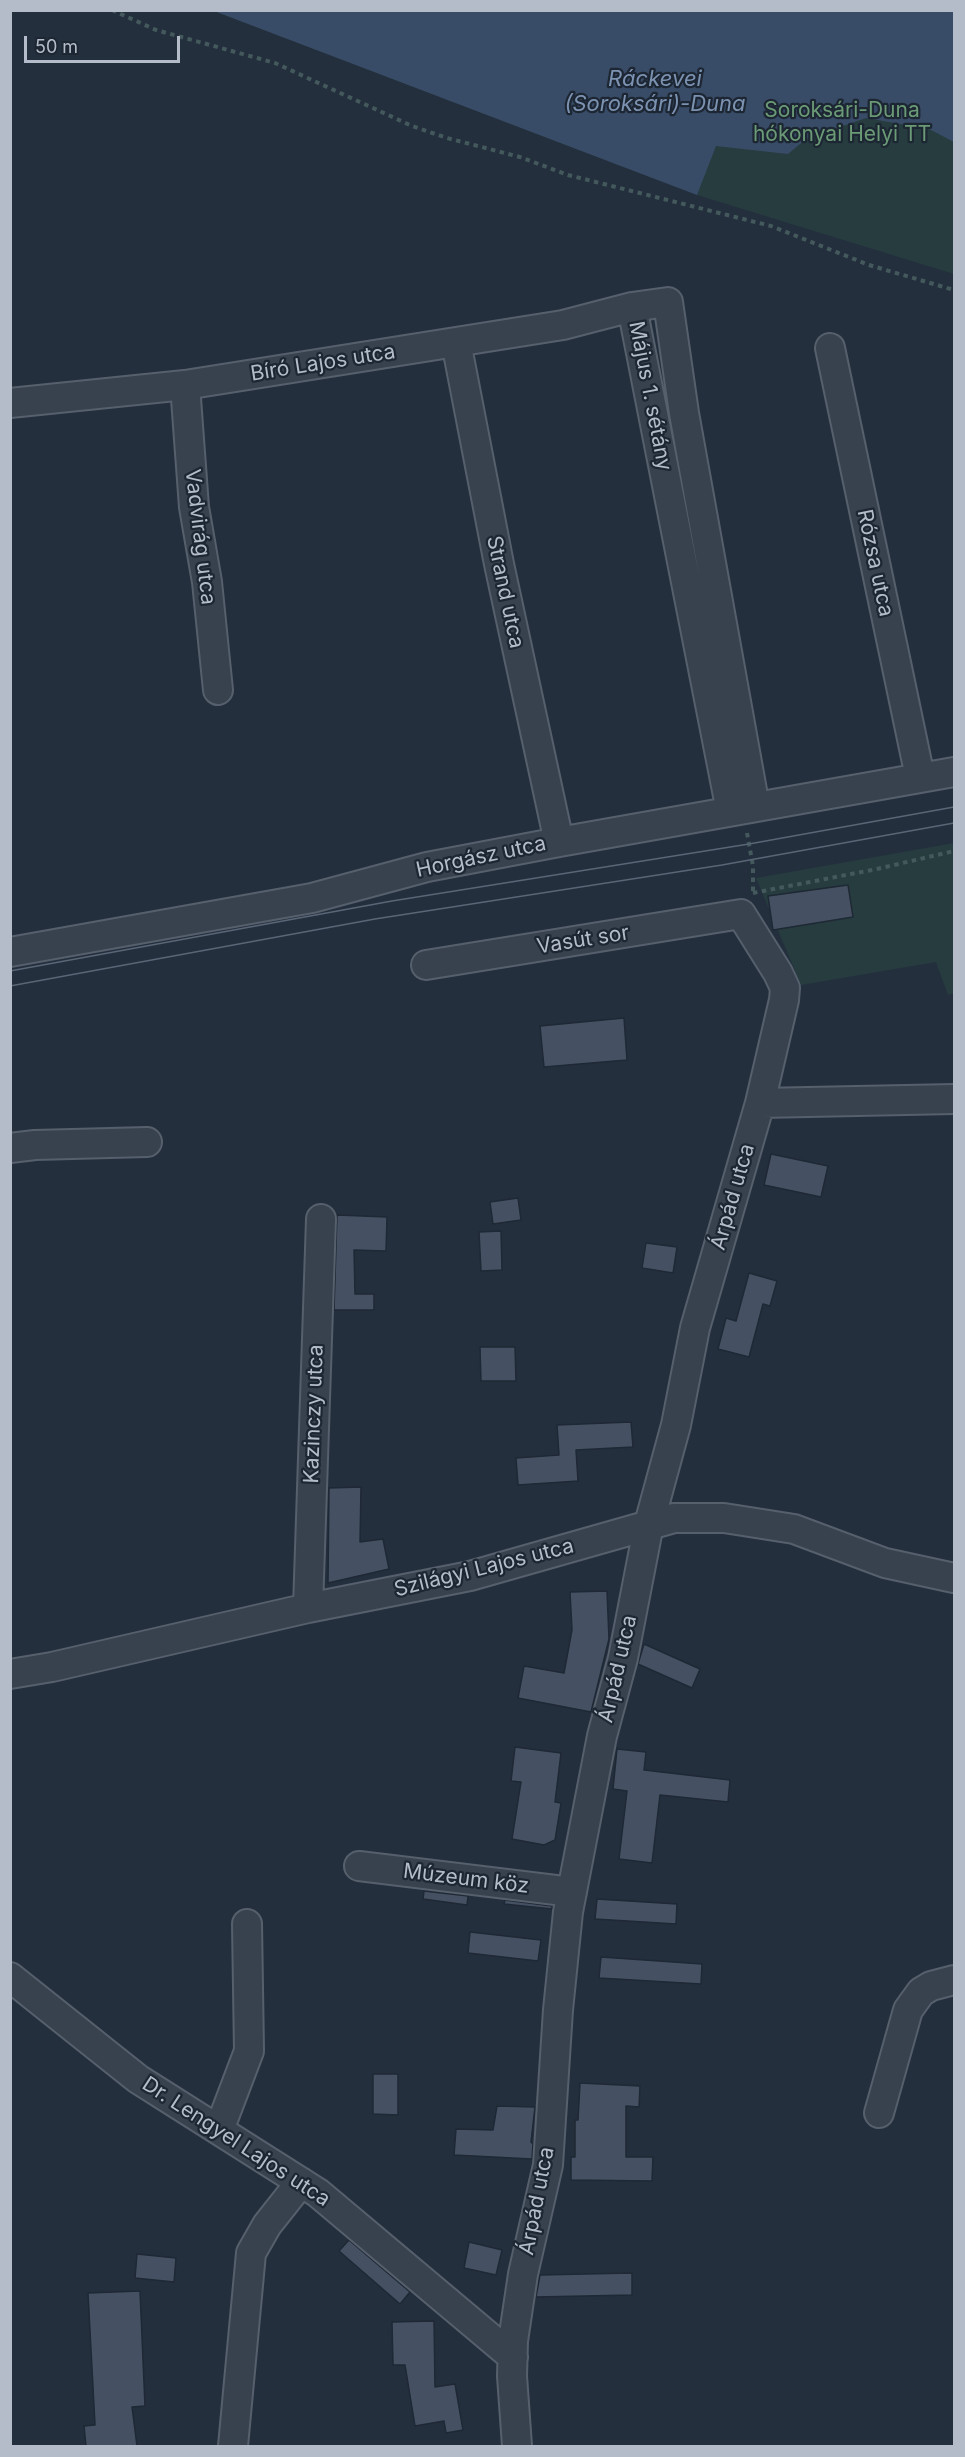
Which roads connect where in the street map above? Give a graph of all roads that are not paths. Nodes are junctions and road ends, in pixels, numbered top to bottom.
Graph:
1 (632, 307) joint
2 (456, 342) junction
3 (830, 348) dead end
4 (185, 385) junction
5 (10, 403) edge
6 (218, 690) dead end
7 (954, 772) edge
8 (920, 777) junction
9 (744, 815) junction
10 (559, 842) junction
11 (747, 903) joint
12 (10, 952) edge
13 (426, 965) dead end
14 (954, 1099) edge
15 (760, 1104) junction
16 (147, 1142) dead end
17 (10, 1148) edge
18 (321, 1219) dead end
19 (649, 1524) junction
20 (954, 1578) edge
21 (308, 1608) junction
22 (10, 1674) edge
23 (359, 1866) dead end
24 (572, 1892) junction
25 (247, 1924) dead end
26 (10, 1977) edge
27 (954, 1980) edge
28 (879, 2113) dead end
29 (219, 2130) junction
30 (301, 2182) junction
31 (513, 2357) junction
32 (233, 2446) edge
33 (518, 2446) edge

1 - 2 street, Bíró Lajos utca
1 - 9 street, Május 1. sétány
2 - 4 street, Bíró Lajos utca
2 - 10 street, Strand utca
3 - 8 street, Rózsa utca
4 - 5 street, Bíró Lajos utca
4 - 6 street, Vadvirág utca
7 - 8 street, Horgász utca
8 - 9 street, Horgász utca
9 - 10 street, Horgász utca
10 - 12 street, Horgász utca
11 - 13 street, Vasút sor
11 - 15 street, Árpád utca
14 - 15 street
15 - 19 street, Árpád utca
16 - 17 street
18 - 21 street, Kazinczy utca
19 - 20 street, Szilágyi Lajos utca
19 - 21 street, Szilágyi Lajos utca
19 - 24 street, Árpád utca
21 - 22 street, Szilágyi Lajos utca
23 - 24 street, Múzeum köz
24 - 31 street, Árpád utca
25 - 29 street
26 - 29 street, Dr. Lengyel Lajos utca
27 - 28 street
29 - 30 street, Dr. Lengyel Lajos utca
30 - 31 street, Dr. Lengyel Lajos utca
30 - 32 street
31 - 33 street, Árpád utca

